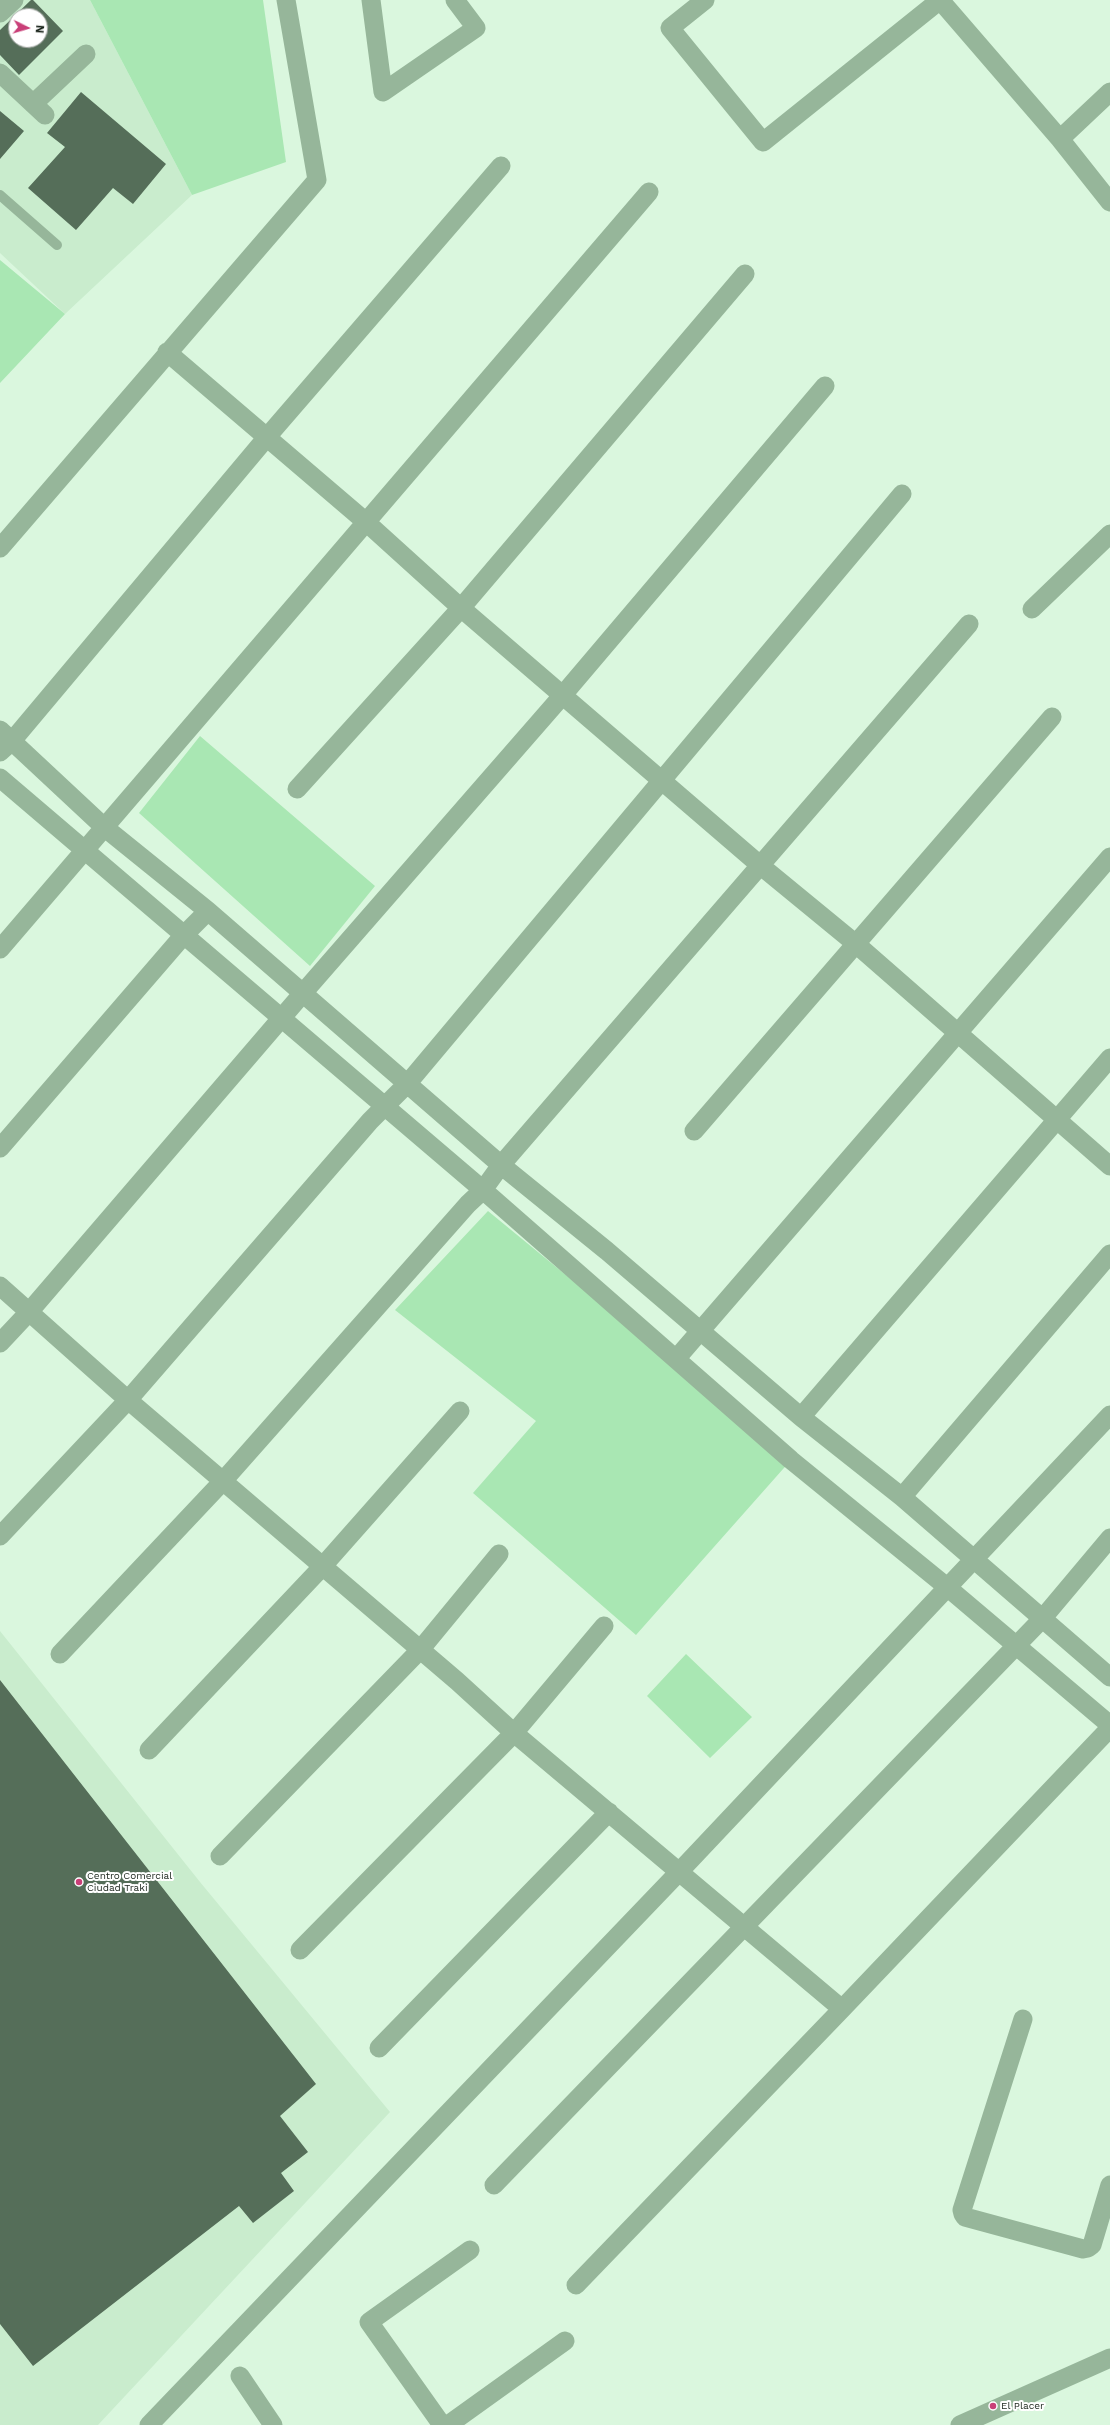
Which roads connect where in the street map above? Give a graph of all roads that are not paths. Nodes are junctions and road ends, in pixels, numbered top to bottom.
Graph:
1 (14, 0) edge
2 (286, 0) edge
3 (371, 0) edge
4 (455, 0) edge
5 (705, 0) edge
6 (940, 0) edge
7 (0, 13) edge
8 (86, 54) dead end
9 (0, 73) edge
10 (1110, 92) edge
11 (1060, 139) junction
12 (502, 166) dead end
13 (649, 192) dead end
14 (0, 195) edge
15 (1110, 202) edge
16 (57, 245) dead end
17 (745, 274) dead end
18 (167, 352) junction
19 (825, 386) dead end
20 (267, 437) junction
21 (902, 494) dead end
22 (366, 522) junction
23 (1110, 534) edge
24 (0, 548) edge
25 (461, 608) junction
26 (1032, 608) dead end
27 (969, 624) dead end
28 (562, 696) junction
29 (1052, 717) dead end
30 (4, 741) edge
31 (0, 778) edge
32 (661, 780) junction
33 (297, 789) dead end
34 (104, 827) junction
35 (86, 851) junction
36 (1110, 857) edge
37 (761, 866) junction
38 (208, 912) junction
39 (183, 936) junction
40 (856, 944) junction
41 (0, 949) edge
42 (303, 993) junction
43 (281, 1019) junction
44 (957, 1033) junction
45 (1110, 1058) edge
46 (408, 1083) junction
47 (384, 1106) junction
48 (1057, 1120) junction
49 (694, 1131) dead end
50 (0, 1148) edge
51 (502, 1165) junction
52 (1110, 1166) edge
53 (483, 1190) junction
54 (1110, 1254) edge
55 (0, 1286) edge
56 (29, 1312) junction
57 (701, 1331) junction
58 (0, 1343) edge
59 (676, 1359) junction
60 (128, 1400) junction
61 (460, 1411) dead end
62 (1110, 1415) edge
63 (801, 1417) junction
64 (223, 1481) junction
65 (902, 1497) junction
66 (0, 1536) edge
67 (1110, 1538) edge
68 (499, 1554) dead end
69 (973, 1560) junction
70 (322, 1567) junction
71 (947, 1587) junction
72 (1042, 1619) junction
73 (604, 1626) dead end
74 (1016, 1645) junction
75 (420, 1650) junction
76 (60, 1654) dead end
77 (1110, 1677) edge
78 (1110, 1726) edge
79 (514, 1733) junction
80 (148, 1750) dead end
81 (608, 1812) junction
82 (220, 1856) dead end
83 (679, 1872) junction
84 (744, 1928) junction
85 (300, 1950) dead end
86 (842, 2009) junction
87 (1023, 2019) dead end
88 (379, 2048) dead end
89 (494, 2185) dead end
90 (1110, 2185) edge
91 (470, 2250) dead end
92 (576, 2285) dead end
93 (565, 2341) dead end
94 (1110, 2358) edge
95 (240, 2376) dead end
96 (149, 2425) edge
97 (273, 2425) edge
98 (442, 2425) edge
99 (448, 2425) edge
100 (960, 2425) edge

1 - 7 street
2 - 18 street
3 - 4 street
5 - 6 street
6 - 11 street
8 - 9 street
10 - 11 street
11 - 15 street
12 - 20 street
13 - 22 street
14 - 16 lane
17 - 25 street
18 - 20 street
18 - 24 street
19 - 28 street
20 - 22 street
20 - 30 street
21 - 32 street
22 - 25 street
22 - 34 street
23 - 26 street
25 - 28 street
25 - 33 street
27 - 37 street
28 - 32 street
28 - 42 street
29 - 40 street
30 - 34 street
31 - 35 street
32 - 37 street
32 - 46 street
34 - 35 street
34 - 38 street
35 - 39 street
35 - 41 street
36 - 44 street
37 - 40 street
37 - 51 street
38 - 39 street
38 - 42 street
39 - 43 street
39 - 50 street
40 - 44 street
40 - 49 street
42 - 43 street
42 - 46 street
43 - 47 street
43 - 56 street
44 - 48 street
44 - 57 street
45 - 48 street
46 - 47 street
46 - 51 street
47 - 53 street
47 - 60 street
48 - 52 street
48 - 63 street
51 - 53 street
51 - 57 street
53 - 59 street
53 - 64 street
54 - 65 street
55 - 56 street
56 - 58 street
56 - 60 street
57 - 59 street
57 - 63 street
59 - 71 street
60 - 64 street
60 - 66 street
61 - 70 street
62 - 69 street
63 - 65 street
64 - 70 street
64 - 76 street
65 - 69 street
67 - 72 street
68 - 75 street
69 - 71 street
69 - 72 street
70 - 75 street
70 - 80 street
71 - 74 street
71 - 83 street
72 - 74 street
72 - 77 street
73 - 79 street
74 - 78 street
74 - 84 street
75 - 79 street
75 - 82 street
78 - 86 street
79 - 81 street
79 - 85 street
81 - 83 street
81 - 88 street
83 - 84 street
83 - 96 street
84 - 86 street
84 - 89 street
86 - 92 street
87 - 90 street
91 - 98 street
93 - 99 street
94 - 100 street
95 - 97 street

